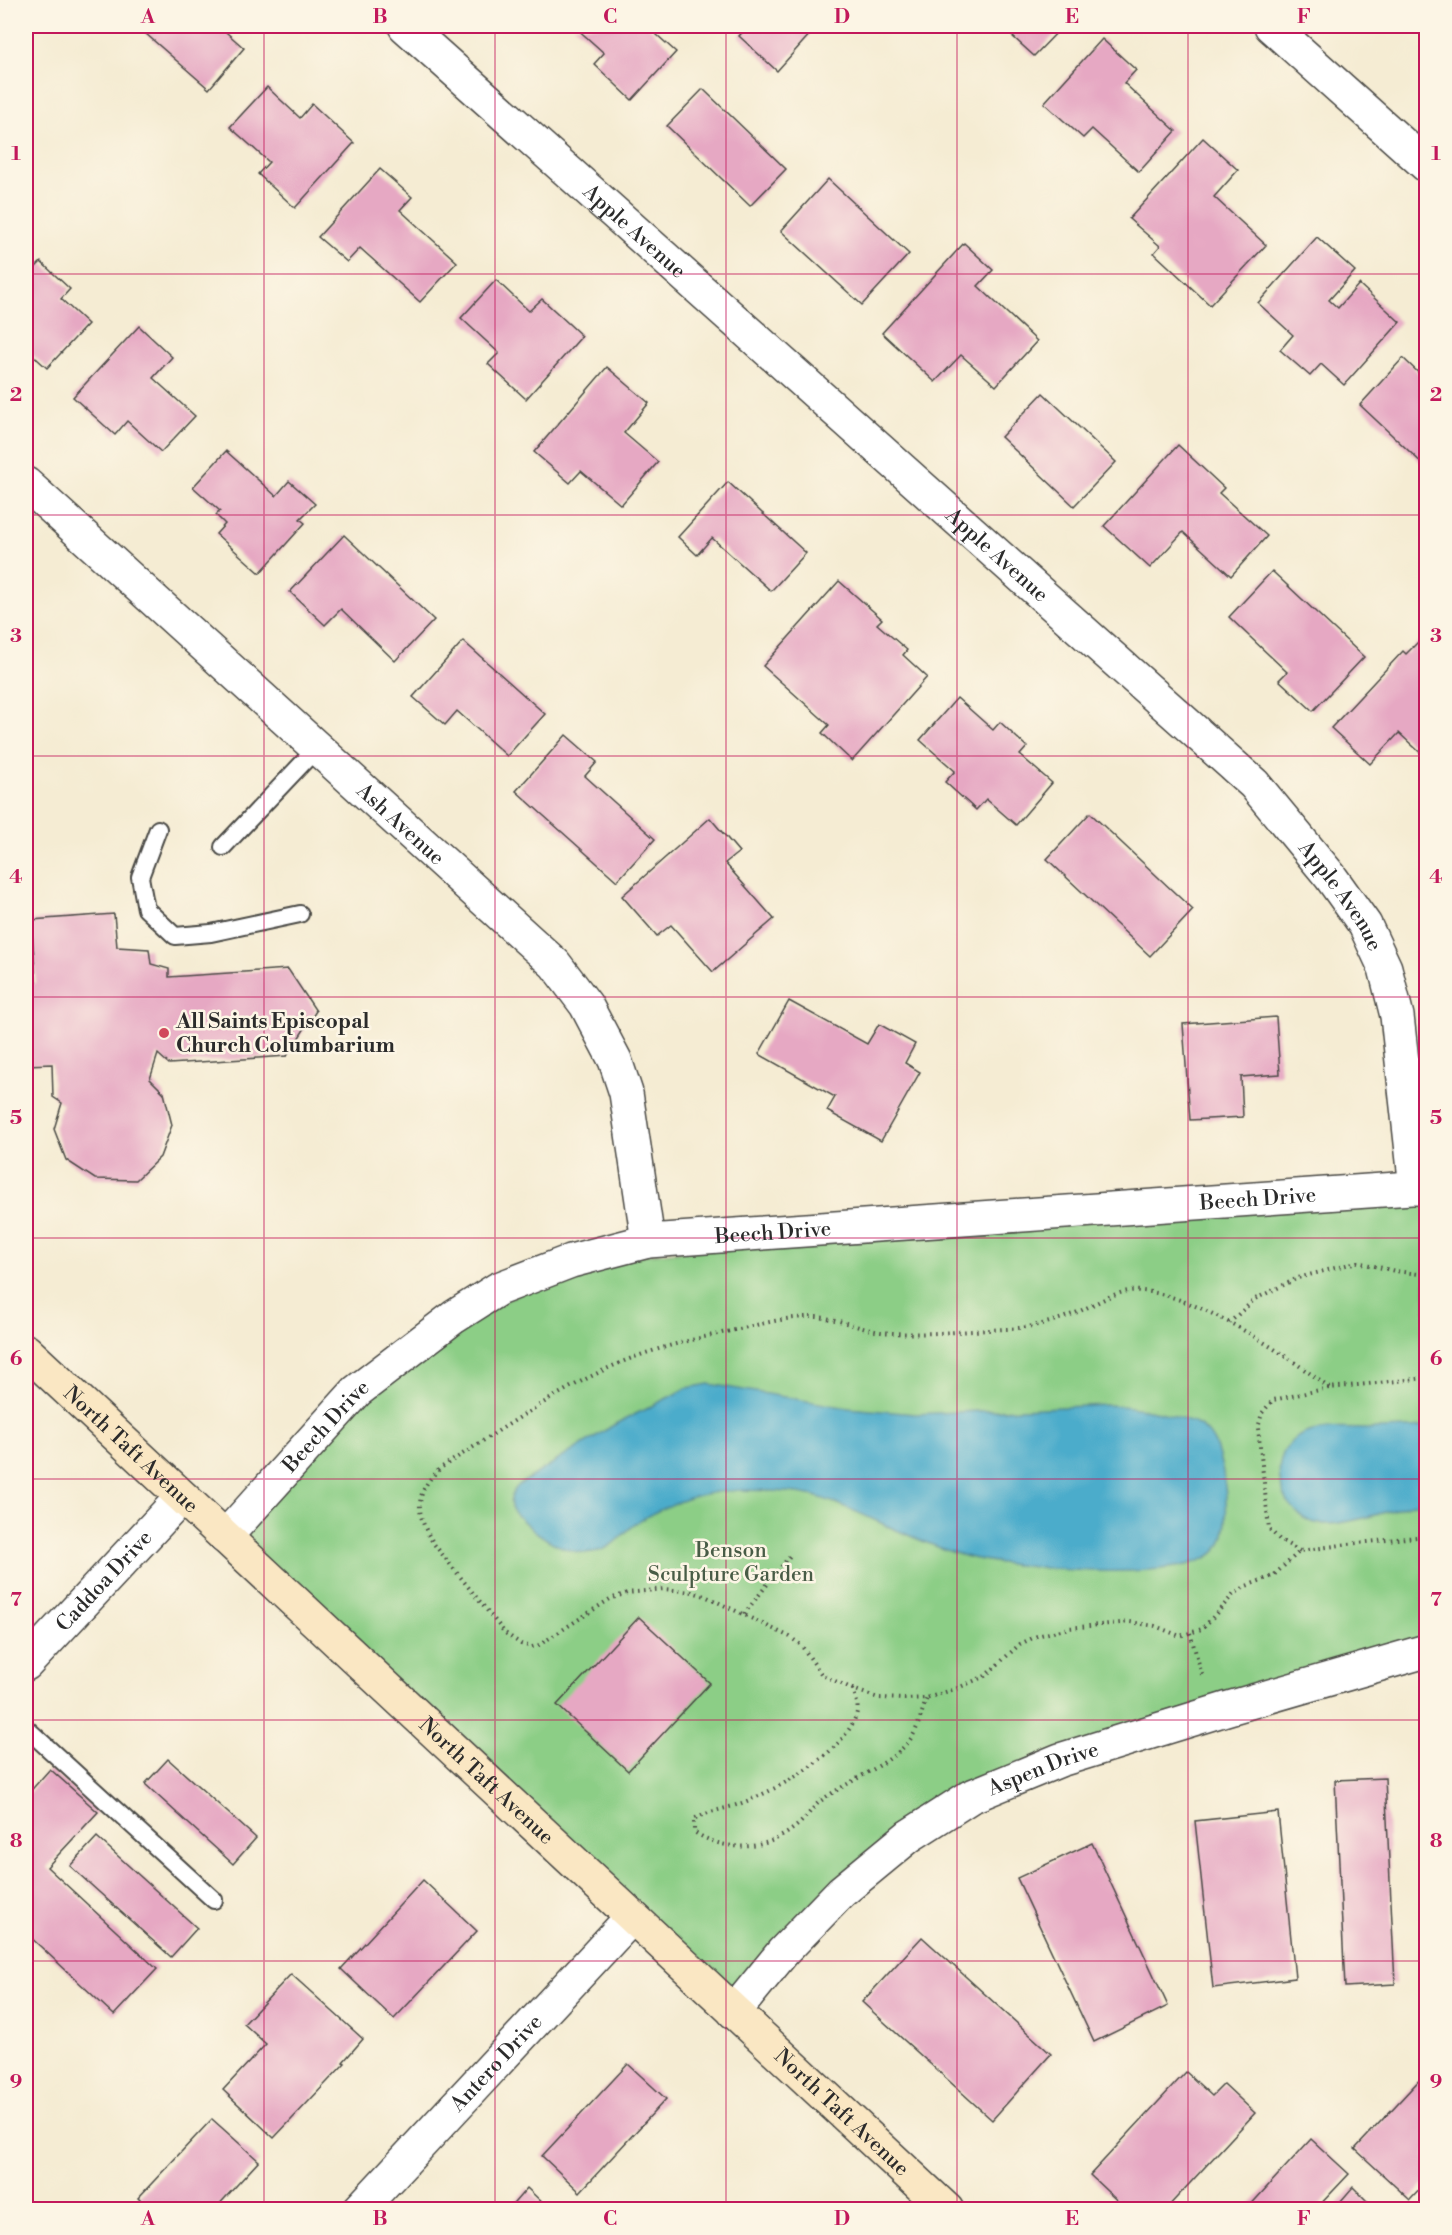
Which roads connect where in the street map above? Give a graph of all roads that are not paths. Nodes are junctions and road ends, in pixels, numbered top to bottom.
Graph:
1 (405, 26) edge
2 (1271, 26) edge
3 (1426, 165) edge
4 (26, 484) edge
5 (317, 748) junction
6 (158, 829) dead end
7 (223, 847) dead end
8 (300, 914) dead end
9 (1421, 1188) edge
10 (648, 1241) junction
11 (26, 1351) edge
12 (182, 1497) junction
13 (225, 1537) junction
14 (1426, 1651) edge
15 (26, 1664) edge
16 (26, 1728) edge
17 (214, 1900) dead end
18 (632, 1917) junction
19 (734, 2012) junction
20 (359, 2210) edge
21 (946, 2210) edge

1 - 9 street, Apple Avenue
2 - 3 street
4 - 5 street, Ash Avenue
5 - 7 lane
5 - 10 street, Ash Avenue
6 - 8 lane
9 - 10 street, Beech Drive
10 - 13 street, Beech Drive
11 - 12 main road, North Taft Avenue
12 - 13 main road, North Taft Avenue
12 - 15 street, Caddoa Drive
13 - 18 main road, North Taft Avenue
14 - 19 street, Aspen Drive
16 - 17 lane
18 - 19 main road, North Taft Avenue
18 - 20 street, Antero Drive
19 - 21 main road, North Taft Avenue

